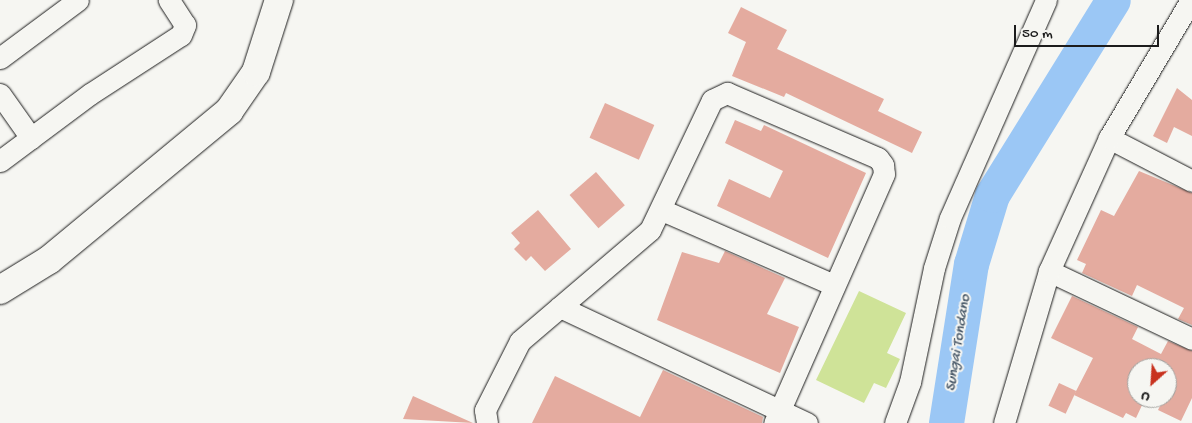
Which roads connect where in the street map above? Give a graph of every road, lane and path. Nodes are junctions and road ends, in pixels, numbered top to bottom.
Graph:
1 (78, 0) edge
2 (169, 0) edge
3 (279, 0) edge
4 (1046, 0) edge
5 (1191, 0) edge
6 (1186, 22) edge
7 (0, 58) edge
8 (0, 94) edge
9 (32, 138) junction
10 (1109, 138) junction
11 (0, 161) edge
12 (1192, 181) edge
13 (662, 210) junction
14 (1049, 271) junction
15 (834, 285) junction
16 (0, 290) edge
17 (560, 307) junction
18 (1192, 339) edge
19 (778, 417) edge
20 (485, 422) edge
21 (807, 423) edge
22 (895, 423) edge
23 (1004, 423) edge

1 - 7 street
2 - 9 street
3 - 16 main road
4 - 22 street
5 - 6 street
6 - 10 street
8 - 9 street
9 - 11 street
10 - 12 street
10 - 14 street
13 - 15 street
13 - 15 street
13 - 17 street
14 - 18 street
14 - 23 street
15 - 19 street
17 - 19 street
17 - 20 street
19 - 21 street

